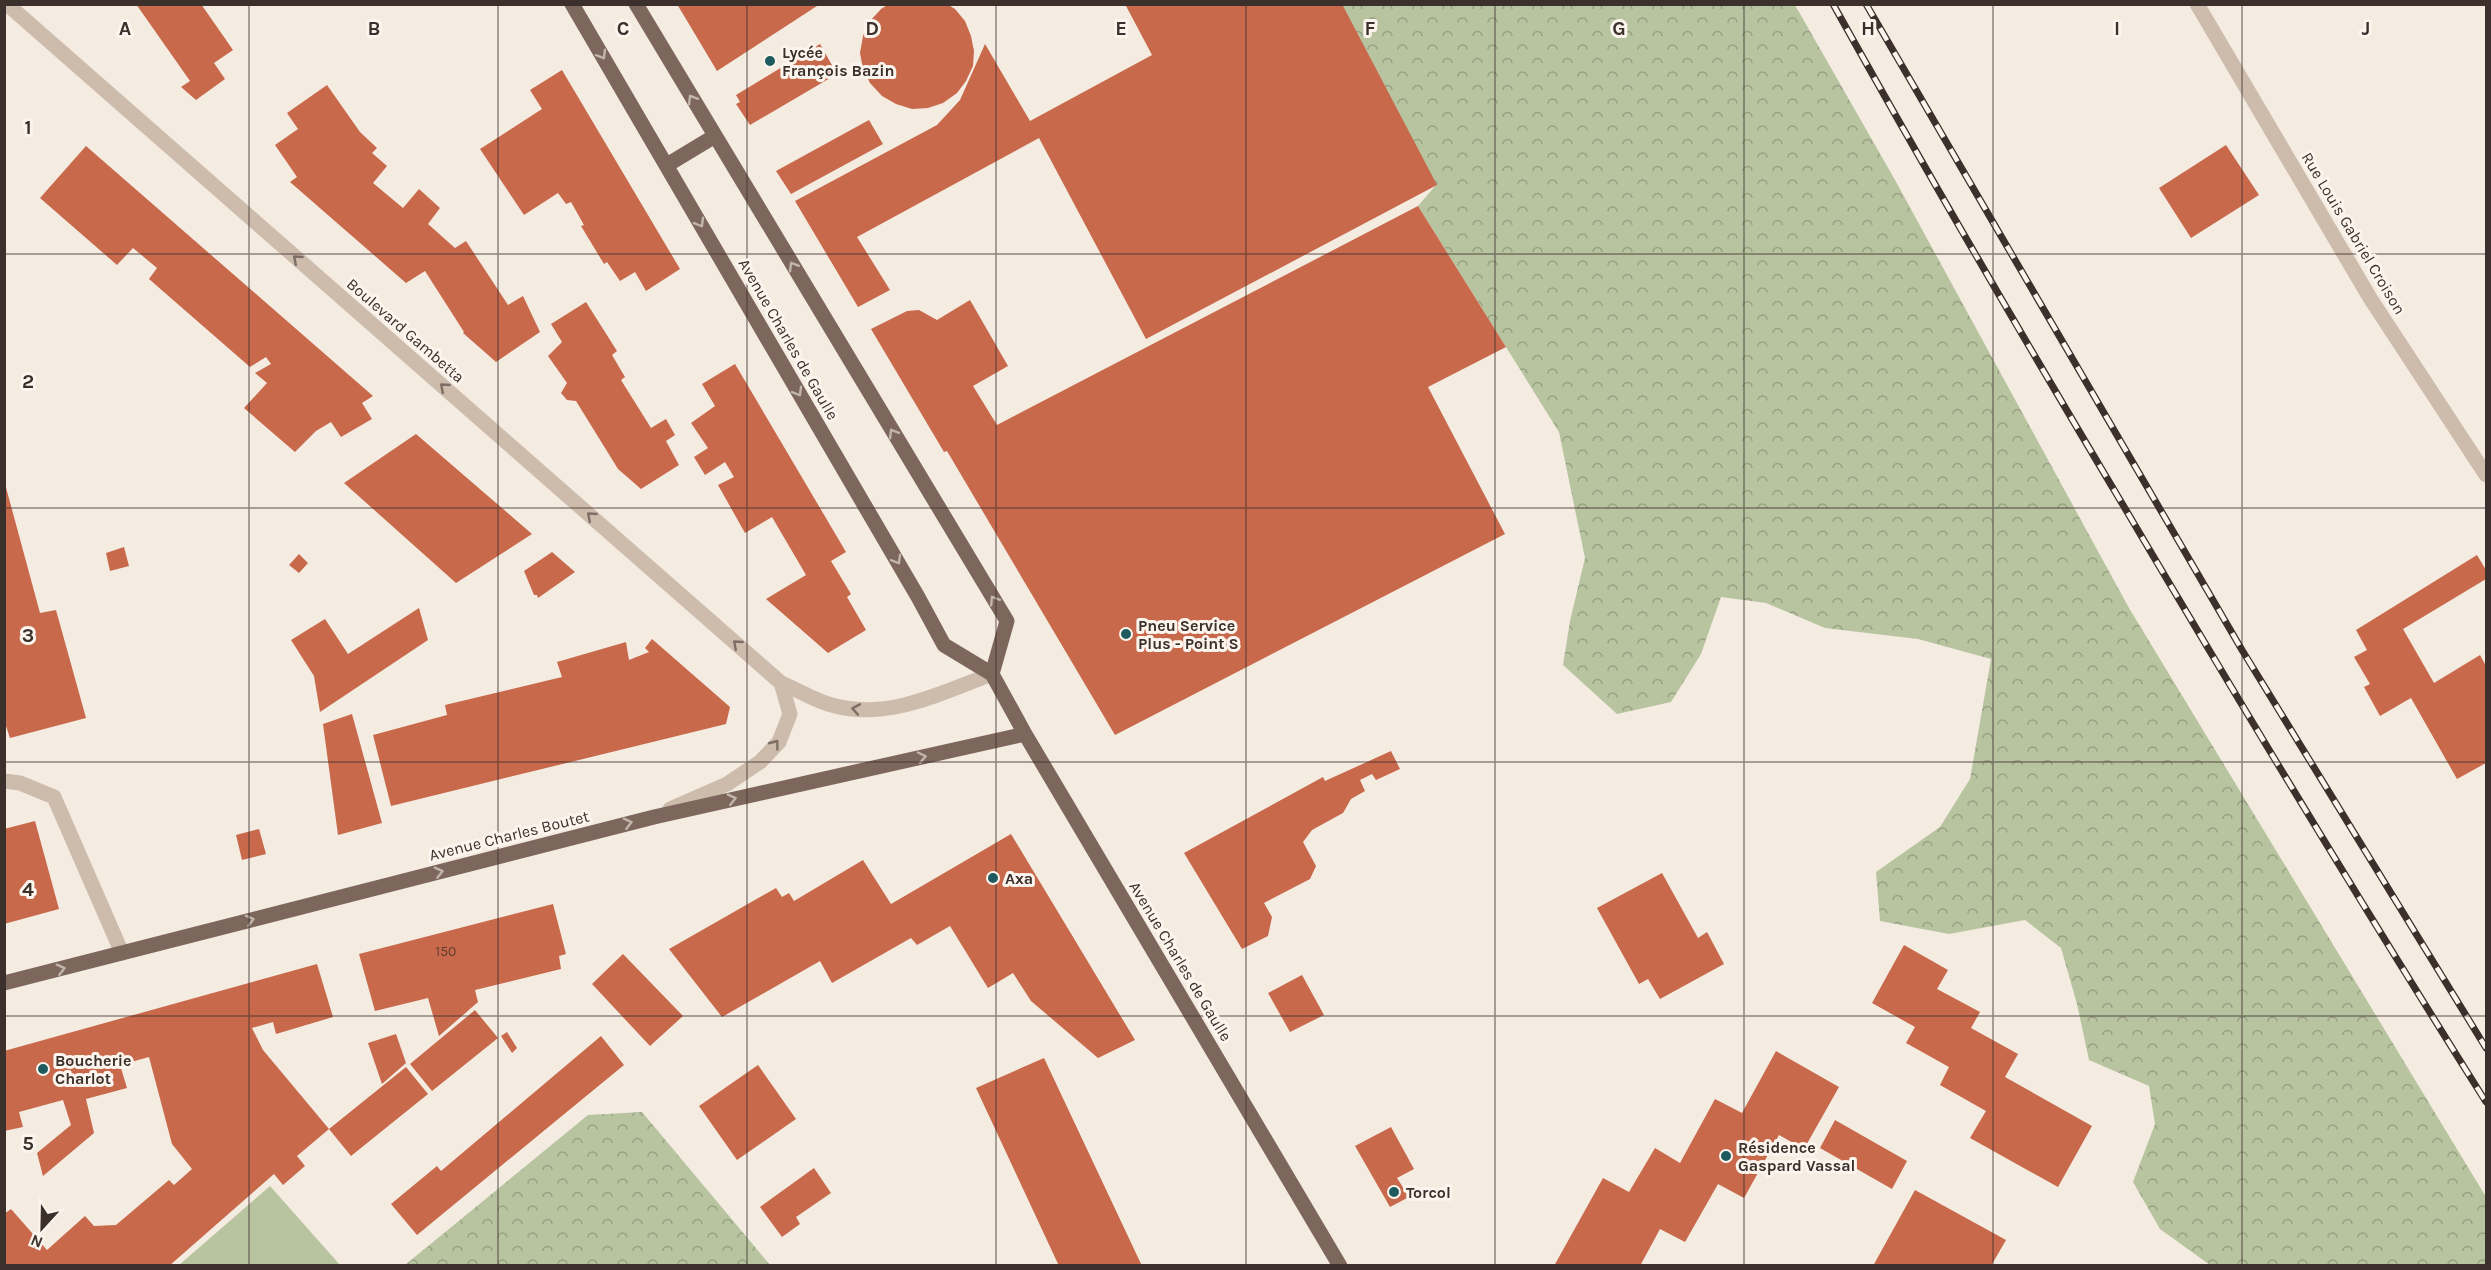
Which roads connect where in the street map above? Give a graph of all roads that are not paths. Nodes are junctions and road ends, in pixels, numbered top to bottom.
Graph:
1 (7, 4) edge
2 (572, 4) edge
3 (636, 4) edge
4 (2197, 4) edge
5 (715, 136) junction
6 (667, 165) junction
7 (2487, 475) edge
8 (992, 674) junction
9 (781, 682) junction
10 (1025, 734) junction
11 (4, 781) edge
12 (654, 817) junction
13 (122, 953) junction
14 (4, 983) edge
15 (1340, 1266) edge

9 -> 1 street, Boulevard Gambetta
2 -> 6 main road, Avenue Charles de Gaulle
5 -> 3 main road
4 - 7 street, Rue Louis Gabriel Croison
5 - 6 main road
8 -> 5 main road
6 -> 8 main road, Avenue Charles de Gaulle
8 -> 9 street, Boulevard Gambetta
8 - 10 main road, Avenue Charles de Gaulle
12 -> 9 street
12 -> 10 main road, Avenue Charles Boutet
10 - 15 main road, Avenue Charles de Gaulle
11 - 13 street
13 -> 12 main road, Avenue Charles Boutet
14 -> 13 main road, Avenue Charles Boutet

